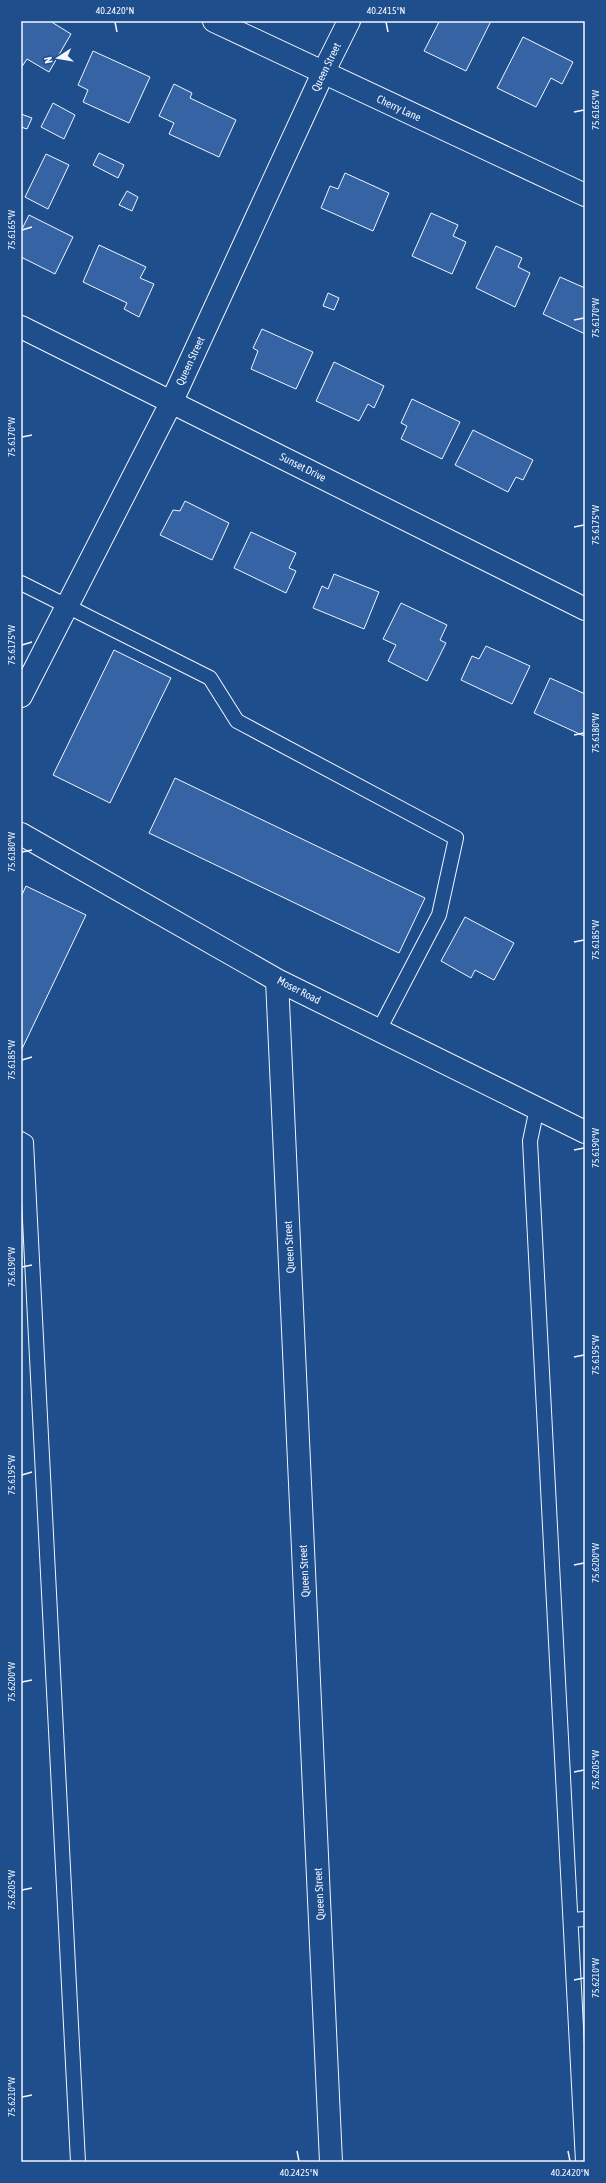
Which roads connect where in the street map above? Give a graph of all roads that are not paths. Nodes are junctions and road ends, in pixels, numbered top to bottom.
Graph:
1 (214, 21) edge
2 (349, 21) edge
3 (323, 73) junction
4 (585, 195) edge
5 (21, 327) edge
6 (172, 401) junction
7 (21, 583) edge
8 (67, 606) junction
9 (585, 609) edge
10 (21, 696) edge
11 (21, 834) edge
12 (277, 980) junction
13 (379, 1030) junction
14 (537, 1108) junction
15 (585, 1132) edge
16 (21, 1139) edge
17 (585, 1919) edge
18 (571, 1920) junction
19 (78, 2162) edge
20 (331, 2162) edge
21 (583, 2162) edge

1 - 3 street, Cherry Lane
2 - 3 street, Queen Street
3 - 4 street, Cherry Lane
3 - 6 street, Queen Street
5 - 6 street, Sunset Drive
6 - 8 street, Queen Street
6 - 9 street, Sunset Drive
7 - 8 lane
8 - 10 street, Queen Street
8 - 13 lane
11 - 12 street, Moser Road
12 - 13 street, Moser Road
12 - 20 street, Queen Street
13 - 14 street, Moser Road
14 - 15 street, Moser Road
14 - 18 lane
16 - 19 lane
17 - 18 lane
18 - 21 lane

